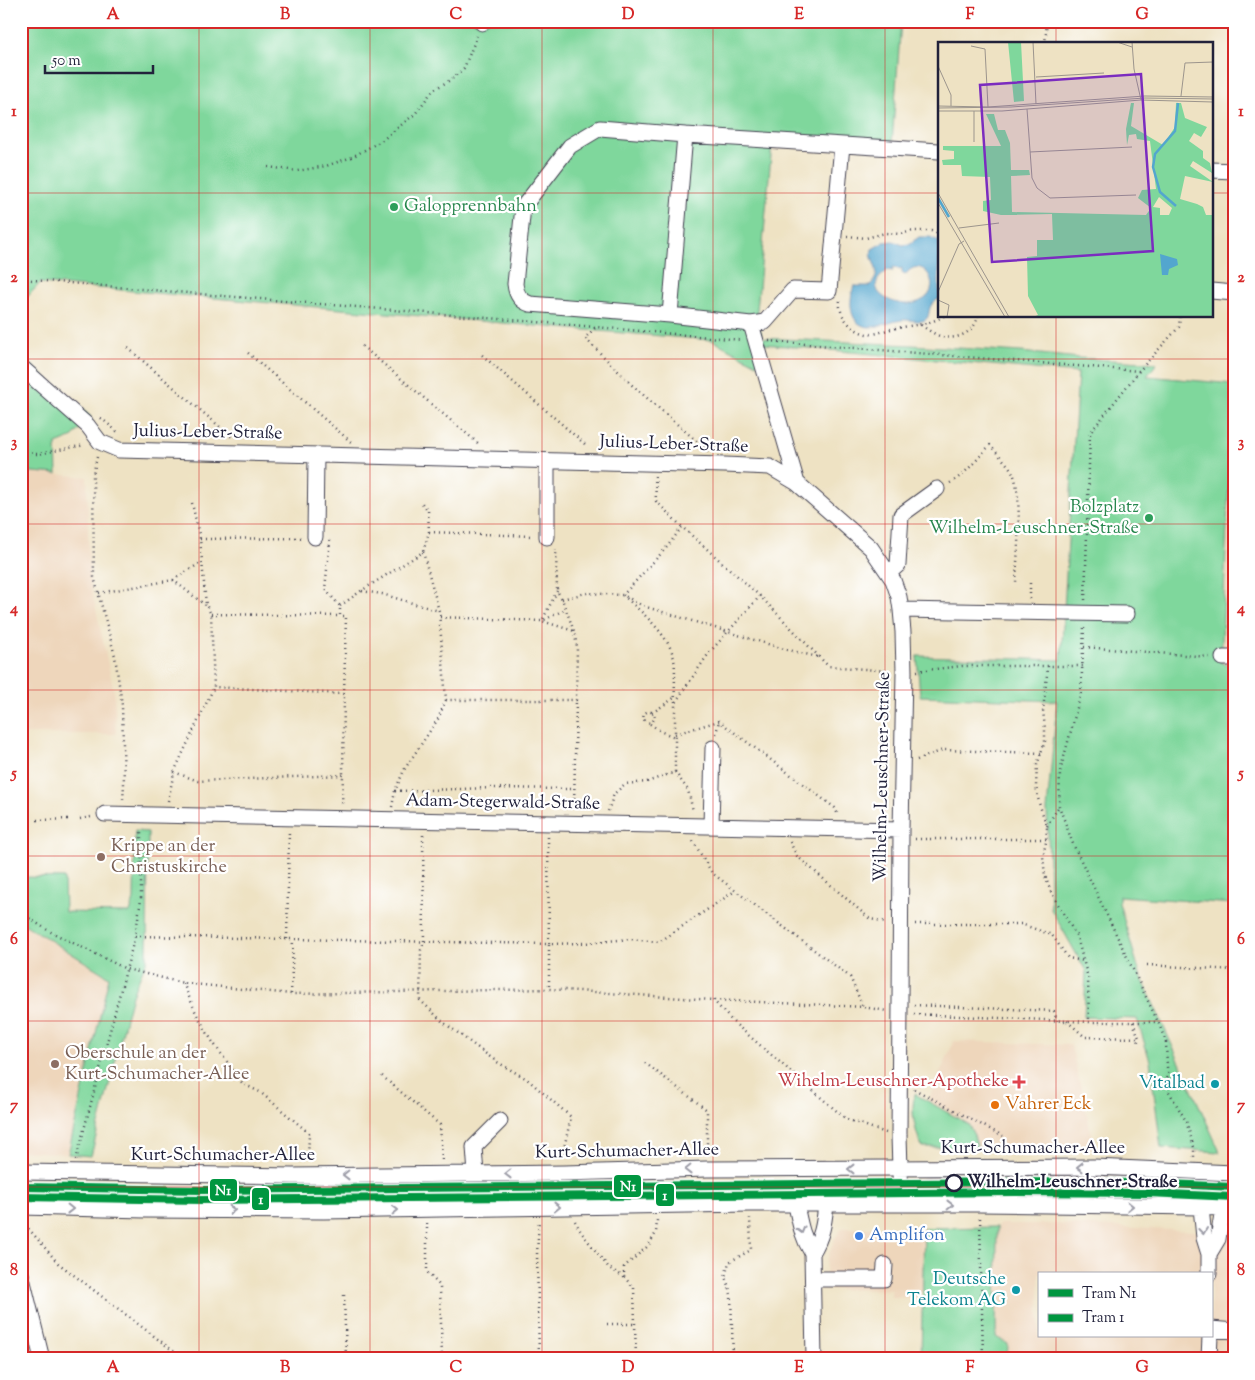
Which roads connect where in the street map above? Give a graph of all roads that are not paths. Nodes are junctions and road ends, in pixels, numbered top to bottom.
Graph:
1 (685, 135) junction
2 (842, 145) junction
3 (938, 151) edge
4 (1212, 170) edge
5 (1234, 171) edge
6 (1212, 291) edge
7 (1234, 293) edge
8 (670, 315) junction
9 (750, 324) junction
10 (21, 368) edge
11 (316, 455) junction
12 (547, 461) junction
13 (797, 483) junction
14 (937, 489) road end
15 (547, 537) road end
16 (315, 538) road end
17 (889, 573) junction
18 (901, 610) junction
19 (1127, 614) dead end
20 (713, 748) dead end
21 (105, 814) dead end
22 (711, 826) junction
23 (901, 834) junction
24 (500, 1121) dead end
25 (900, 1168) junction
26 (21, 1172) edge
27 (1234, 1173) edge
28 (476, 1174) junction
29 (901, 1204) junction
30 (796, 1205) junction
31 (826, 1205) junction
32 (1201, 1207) junction
33 (21, 1208) edge
34 (1228, 1209) edge
35 (812, 1253) junction
36 (1209, 1254) junction
37 (884, 1264) dead end
38 (1209, 1272) edge
39 (21, 1274) edge
40 (813, 1279) junction
41 (1212, 1329) edge
42 (1234, 1331) edge
43 (1210, 1338) edge
44 (42, 1359) edge
45 (814, 1359) edge
46 (1209, 1359) edge

1 - 2 street
1 - 8 street
1 - 8 street
2 - 3 street
2 - 9 street
4 - 5 street
6 - 7 street
8 - 9 street
9 - 13 street
10 - 11 street, Julius-Leber-Straße
11 - 12 street, Julius-Leber-Straße
11 - 16 street
12 - 13 street, Julius-Leber-Straße
12 - 15 street
13 - 17 street, Wilhelm-Leuschner-Straße
14 - 17 street
17 - 18 street, Wilhelm-Leuschner-Straße
18 - 19 street
18 - 23 street, Wilhelm-Leuschner-Straße
20 - 22 street
21 - 22 street, Adam-Stegerwald-Straße
22 - 23 street, Adam-Stegerwald-Straße
23 - 25 street, Wilhelm-Leuschner-Straße
24 - 28 street
27 -> 25 street, Kurt-Schumacher-Allee
25 -> 28 street, Kurt-Schumacher-Allee
25 - 29 street, Wilhelm-Leuschner-Straße
28 -> 26 street, Kurt-Schumacher-Allee
29 - 31 street
29 -> 32 street
30 - 31 street
33 -> 30 street
30 -> 35 street
31 - 35 street
32 - 34 street
32 -> 36 street
34 - 36 street
35 - 40 street
36 - 38 street
37 - 40 street
39 - 44 street
40 - 45 street
41 - 42 street
43 - 46 street

